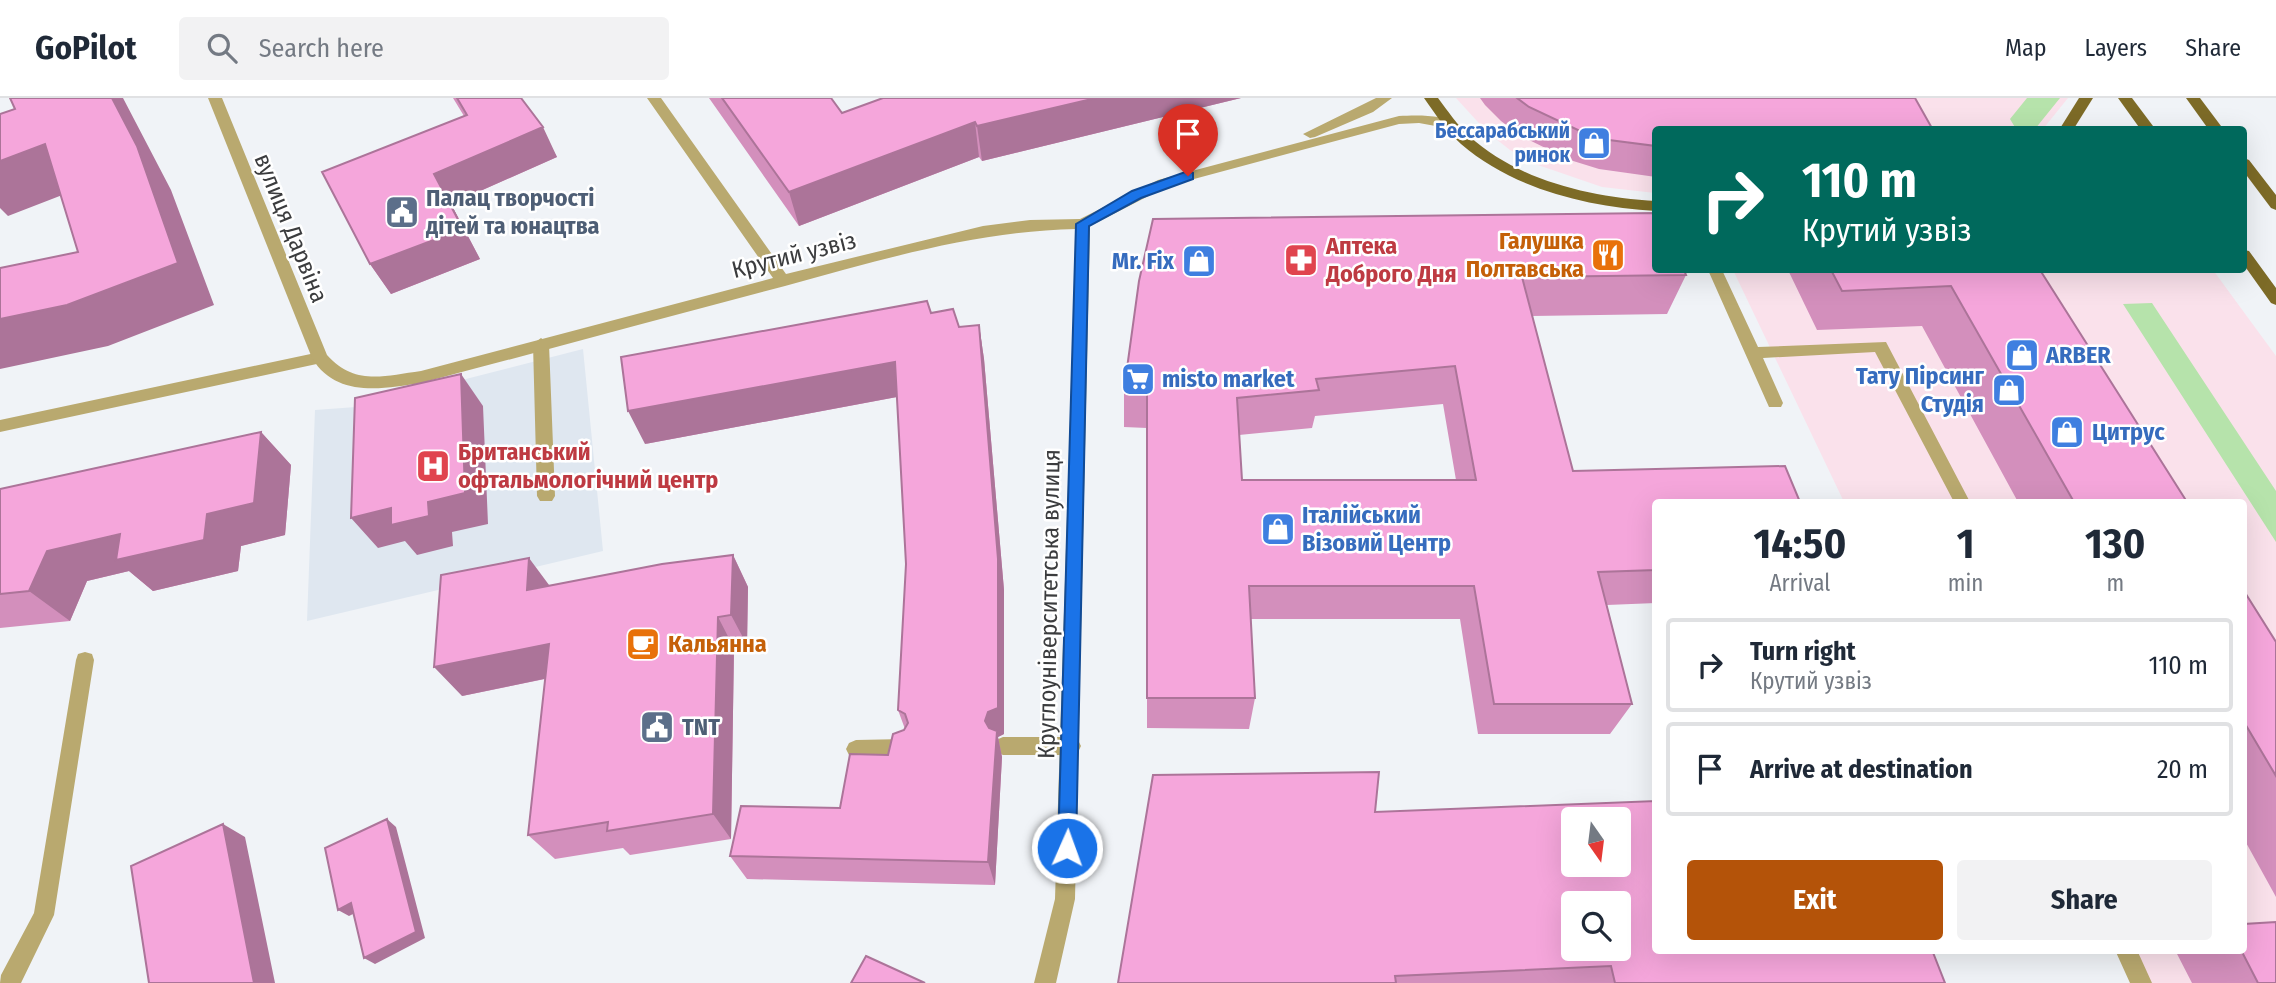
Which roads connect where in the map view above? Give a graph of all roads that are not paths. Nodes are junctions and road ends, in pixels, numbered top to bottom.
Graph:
1 (215, 98) edge
2 (654, 98) edge
3 (1385, 98) edge
4 (1431, 98) edge
5 (2086, 98) edge
6 (2125, 98) edge
7 (2193, 98) edge
8 (1452, 125) junction
9 (2068, 126) edge
10 (2146, 126) edge
11 (2214, 126) edge
12 (1263, 154) junction
13 (2247, 167) edge
14 (2276, 205) edge
15 (1652, 206) edge
16 (1083, 224) junction
17 (2247, 259) edge
18 (1716, 273) edge
19 (783, 281) junction
20 (2276, 299) edge
21 (541, 344) junction
22 (1753, 353) junction
23 (320, 358) junction
24 (331, 372) joint
25 (1775, 403) dead end
26 (0, 426) edge
27 (546, 496) dead end
28 (1960, 499) edge
29 (85, 660) dead end
30 (1003, 746) dead end
31 (1071, 746) junction
32 (905, 748) edge
33 (856, 749) dead end
34 (2128, 954) edge
35 (9, 983) edge
36 (1045, 983) edge
37 (2141, 983) edge

1 - 23 street, вулиця Дарвіна
2 - 19 street
3 - 12 street, Крутий узвіз
4 - 8 main road
5 - 9 main road
6 - 10 main road
7 - 11 main road
8 - 12 street, Крутий узвіз
8 - 15 main road
12 - 16 street, Крутий узвіз
13 - 14 main road
16 - 19 street, Крутий узвіз
16 - 31 street, Круглоуніверситетська вулиця
17 - 20 main road
18 - 22 street
19 - 21 street, Крутий узвіз
21 - 24 street, Крутий узвіз
21 - 27 street
22 - 25 street
22 - 28 street
23 - 24 street, вулиця Дарвіна
23 - 26 street
29 - 35 street
30 - 31 street
31 - 36 street, Круглоуніверситетська вулиця
32 - 33 street
34 - 37 street

